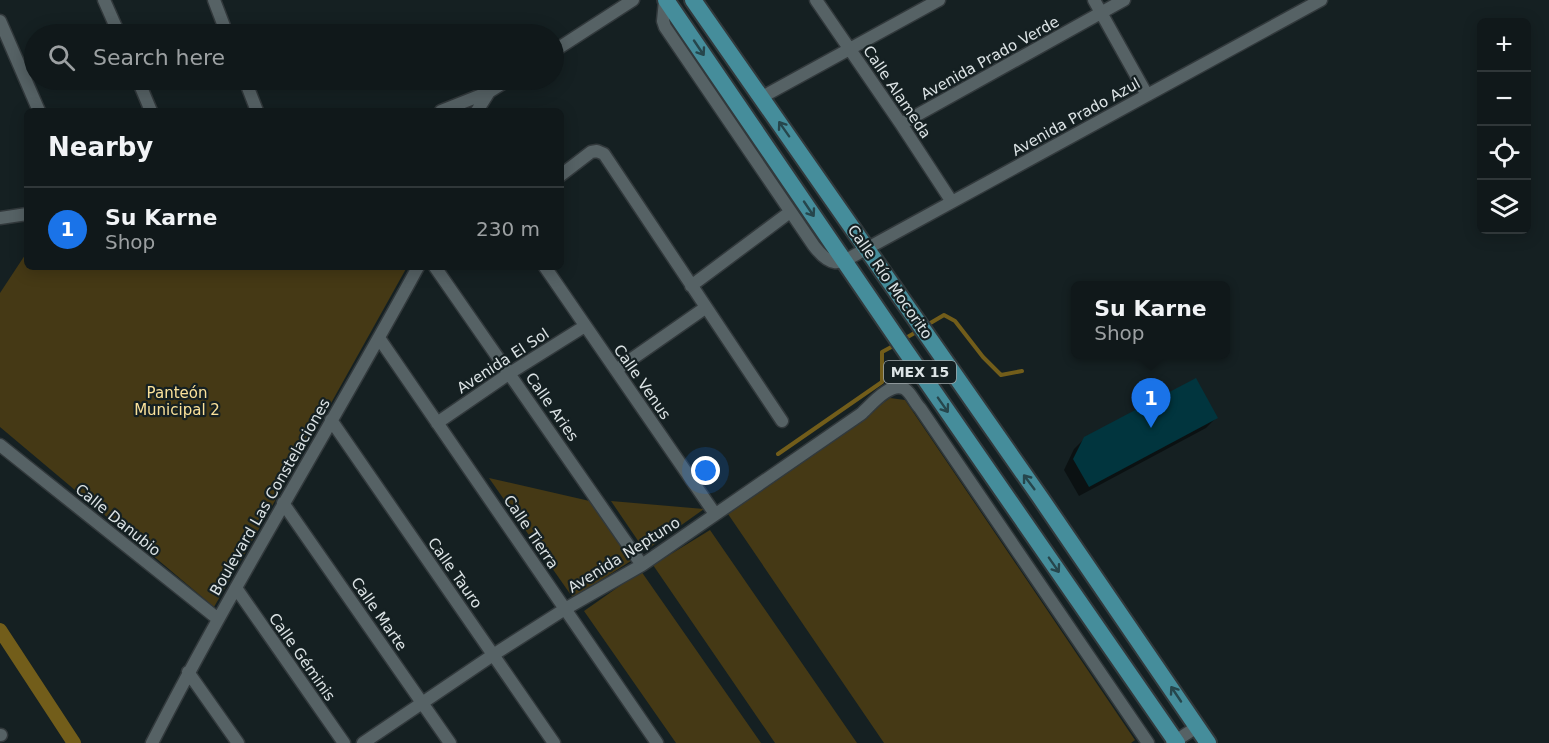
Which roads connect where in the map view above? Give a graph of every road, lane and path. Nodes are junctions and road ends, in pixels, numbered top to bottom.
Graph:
1 (105, 0) edge
2 (214, 0) edge
3 (633, 0) edge
4 (665, 0) edge
5 (693, 0) edge
6 (816, 0) edge
7 (939, 0) edge
8 (1094, 0) edge
9 (1124, 0) edge
10 (1321, 0) edge
11 (1101, 13) junction
12 (0, 21) edge
13 (115, 24) edge
14 (223, 24) edge
15 (564, 45) edge
16 (849, 50) junction
17 (24, 76) edge
18 (30, 90) edge
19 (142, 90) edge
20 (249, 90) edge
21 (492, 90) edge
22 (489, 92) junction
23 (1147, 95) junction
24 (762, 98) junction
25 (38, 108) edge
26 (150, 108) edge
27 (256, 108) edge
28 (449, 108) edge
29 (479, 108) edge
30 (902, 124) junction
31 (564, 173) edge
32 (952, 202) junction
33 (790, 212) junction
34 (24, 214) edge
35 (0, 218) edge
36 (866, 249) junction
37 (844, 261) junction
38 (416, 270) edge
39 (437, 270) edge
40 (547, 270) edge
41 (691, 286) junction
42 (705, 308) junction
43 (585, 326) junction
44 (379, 338) junction
45 (616, 370) junction
46 (510, 373) junction
47 (332, 420) junction
48 (782, 421) dead end
49 (437, 423) junction
50 (0, 445) edge
51 (284, 503) junction
52 (715, 514) junction
53 (642, 565) junction
54 (236, 588) junction
55 (565, 609) junction
56 (218, 619) junction
57 (494, 655) junction
58 (188, 672) junction
59 (422, 703) junction
60 (1197, 727) junction
61 (1175, 742) edge
62 (152, 743) edge
63 (238, 743) edge
64 (344, 743) edge
65 (363, 743) edge
66 (450, 743) edge
67 (554, 743) edge
68 (657, 743) edge
69 (1148, 743) edge
70 (1208, 743) edge

1 - 13 street
2 - 14 street
3 - 15 street
4 - 33 street
4 -> 37 main road, Calle Río Mocorito / MEX 15
5 - 24 main road, Calle Río Mocorito / MEX 15
6 - 16 street, Calle Alameda
7 - 16 street
8 - 11 street
9 - 11 street, Avenida Prado Verde
10 - 23 street, Avenida Prado Azul
11 - 23 street
11 - 30 street, Avenida Prado Verde
12 - 17 street
16 - 24 street
16 - 30 street, Calle Alameda
18 - 25 street
19 - 26 street
20 - 27 street
21 - 22 street
22 - 28 street
22 - 29 street
23 - 32 street, Avenida Prado Azul
36 -> 24 main road, Calle Río Mocorito / MEX 15
30 - 32 street, Calle Alameda
31 - 41 street
32 - 36 street, Avenida Prado Azul
33 - 37 street
33 - 41 street
34 - 35 street
36 - 37 street, Avenida Prado Azul
60 -> 36 main road, Calle Río Mocorito / MEX 15
37 -> 61 main road, Calle Río Mocorito / MEX 15
38 - 44 street, Boulevard Las Constelaciones
39 - 46 street, Calle Aries
40 - 43 street, Calle Venus
41 - 42 street
42 - 45 street
42 - 48 street
43 - 45 street, Calle Venus
43 - 46 street, Avenida El Sol
44 - 47 street, Boulevard Las Constelaciones
44 - 49 street, Calle Tierra
45 - 52 street, Calle Venus
46 - 49 street, Avenida El Sol
46 - 53 street, Calle Aries
47 - 51 street, Boulevard Las Constelaciones
47 - 57 street, Calle Tauro
49 - 55 street, Calle Tierra
50 - 56 street, Calle Danubio
51 - 54 street, Boulevard Las Constelaciones
51 - 59 street, Calle Marte
52 - 53 street, Avenida Neptuno
52 - 69 street, Avenida Neptuno
53 - 55 street, Avenida Neptuno
54 - 56 street, Boulevard Las Constelaciones
54 - 64 street, Calle Géminis
55 - 57 street, Avenida Neptuno
55 - 68 street, Calle Tierra
56 - 58 street, Boulevard Las Constelaciones
57 - 59 street, Avenida Neptuno
57 - 67 street, Calle Tauro
58 - 62 street, Boulevard Las Constelaciones
58 - 63 street
59 - 65 street, Avenida Neptuno
59 - 66 street, Calle Marte
60 - 61 street
60 - 70 main road, Calle Río Mocorito / MEX 15

